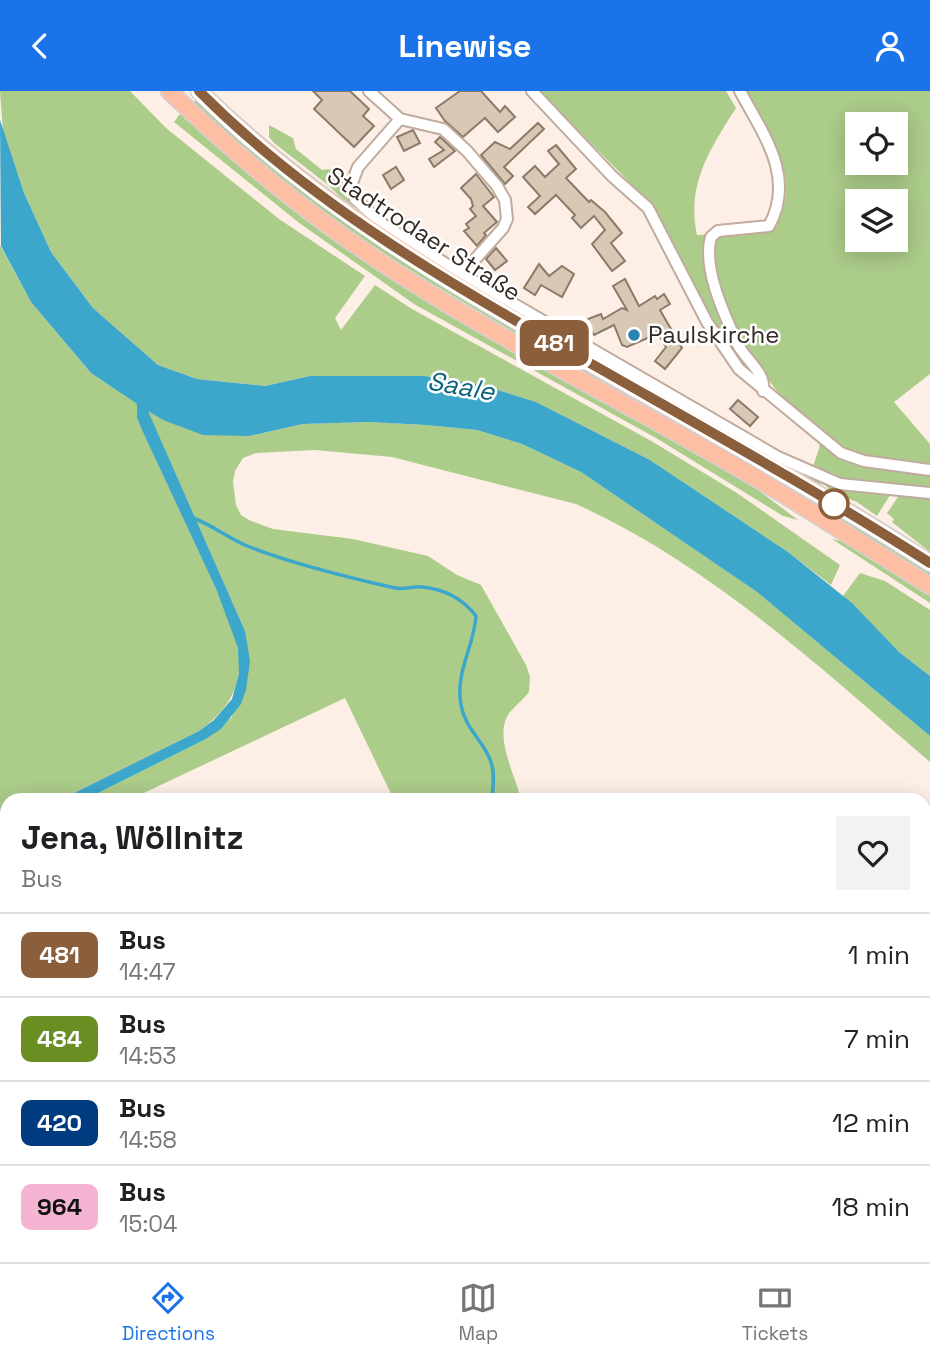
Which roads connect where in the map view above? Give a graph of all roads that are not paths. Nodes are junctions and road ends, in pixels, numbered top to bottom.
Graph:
1 (169, 91) edge
2 (199, 91) edge
3 (369, 91) edge
4 (532, 91) edge
5 (740, 91) edge
6 (400, 119) junction
7 (462, 274) junction
8 (763, 391) junction
9 (930, 470) edge
10 (930, 493) edge
11 (930, 563) edge
12 (930, 586) edge

1 - 12 main road, Stadtrodaer Straße
2 - 11 main road, Stadtrodaer Straße
3 - 6 street
4 - 8 street
5 - 8 street
6 - 7 street
6 - 7 street
7 - 10 street
8 - 9 street

